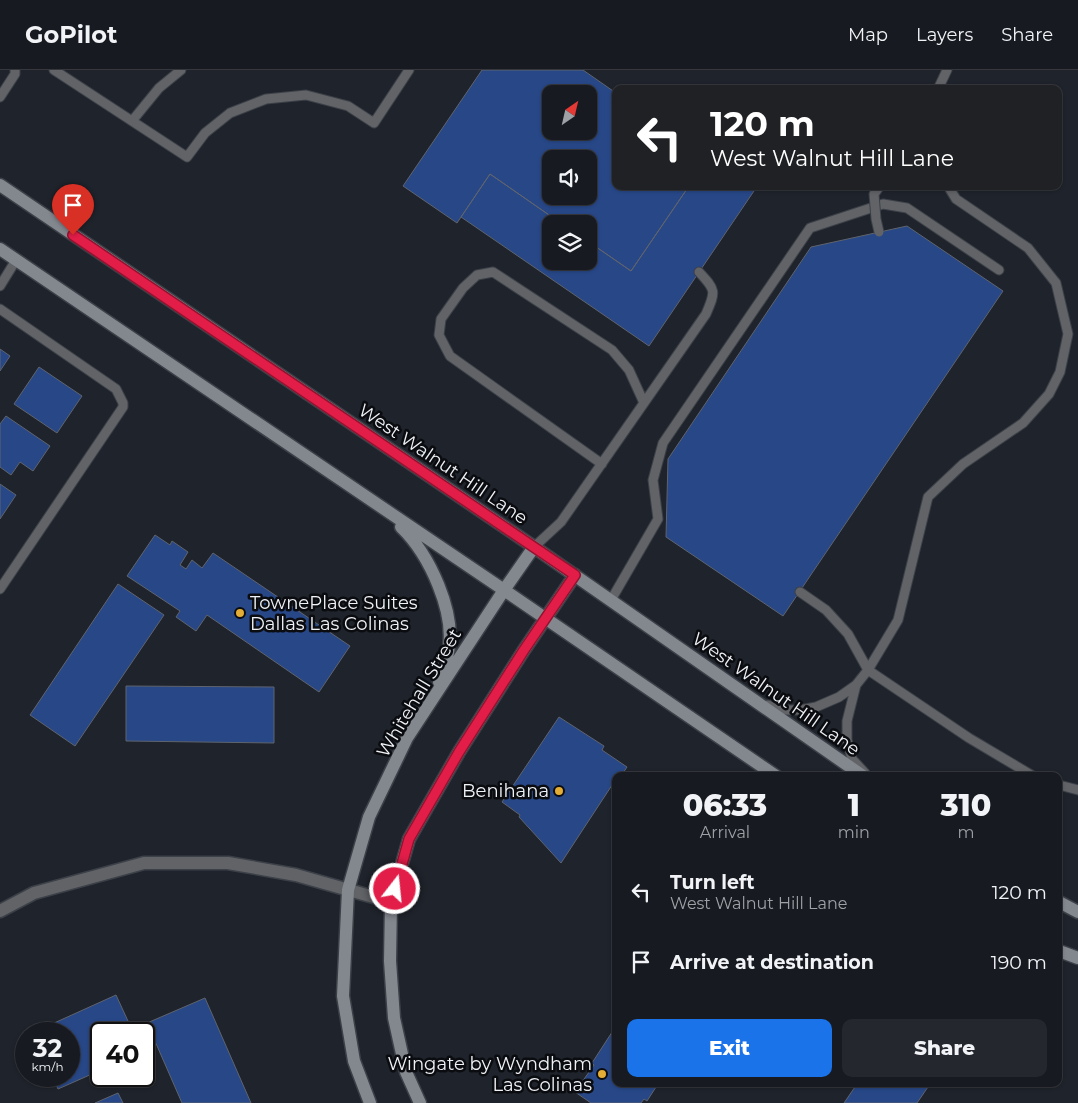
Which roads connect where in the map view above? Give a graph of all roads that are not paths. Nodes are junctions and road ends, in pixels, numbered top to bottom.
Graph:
1 (15, 70) edge
2 (54, 70) edge
3 (181, 70) edge
4 (409, 70) edge
5 (946, 70) edge
6 (940, 85) edge
7 (0, 97) edge
8 (132, 121) junction
9 (0, 186) edge
10 (877, 190) edge
11 (950, 190) edge
12 (879, 232) dead end
13 (0, 249) edge
14 (16, 260) junction
15 (999, 270) dead end
16 (699, 272) dead end
17 (0, 286) edge
18 (0, 309) edge
19 (644, 403) junction
20 (602, 464) junction
21 (380, 506) junction
22 (534, 547) junction
23 (575, 575) junction
24 (0, 589) edge
25 (504, 590) junction
26 (800, 592) dead end
27 (611, 600) junction
28 (546, 619) junction
29 (868, 670) junction
30 (856, 685) junction
31 (745, 694) junction
32 (433, 699) junction
33 (770, 772) edge
34 (858, 772) edge
35 (864, 772) edge
36 (1026, 772) edge
37 (1062, 786) edge
38 (1078, 790) edge
39 (348, 890) junction
40 (391, 902) junction
41 (1062, 904) edge
42 (0, 911) edge
43 (1078, 912) edge
44 (1062, 952) edge
45 (1078, 958) edge
46 (370, 1103) edge
47 (420, 1103) edge

1 - 7 lane
2 - 8 lane
3 - 8 lane
4 - 8 lane
5 - 6 lane
9 - 22 main road, West Walnut Hill Lane
10 - 12 lane, bridge
11 - 29 lane
13 - 14 main road
14 - 17 lane
14 - 21 main road
15 - 27 lane
16 - 19 lane
18 - 24 lane
19 - 20 lane
19 - 20 lane
20 - 22 lane
21 - 25 main road
21 - 32 main road
22 - 23 main road, West Walnut Hill Lane
22 - 25 main road, Whitehall Street
23 - 27 main road, West Walnut Hill Lane
23 - 28 main road
25 - 28 main road
25 - 32 main road, Whitehall Street
26 - 29 lane
27 - 31 main road, West Walnut Hill Lane
28 - 33 main road
28 - 40 main road
29 - 30 lane
29 - 36 lane
30 - 31 lane
30 - 35 lane
31 - 34 main road, West Walnut Hill Lane
32 - 39 main road, Whitehall Street
37 - 38 lane
39 - 40 street
39 - 42 street
39 - 46 main road, Whitehall Street
40 - 47 main road
41 - 43 main road
44 - 45 main road

